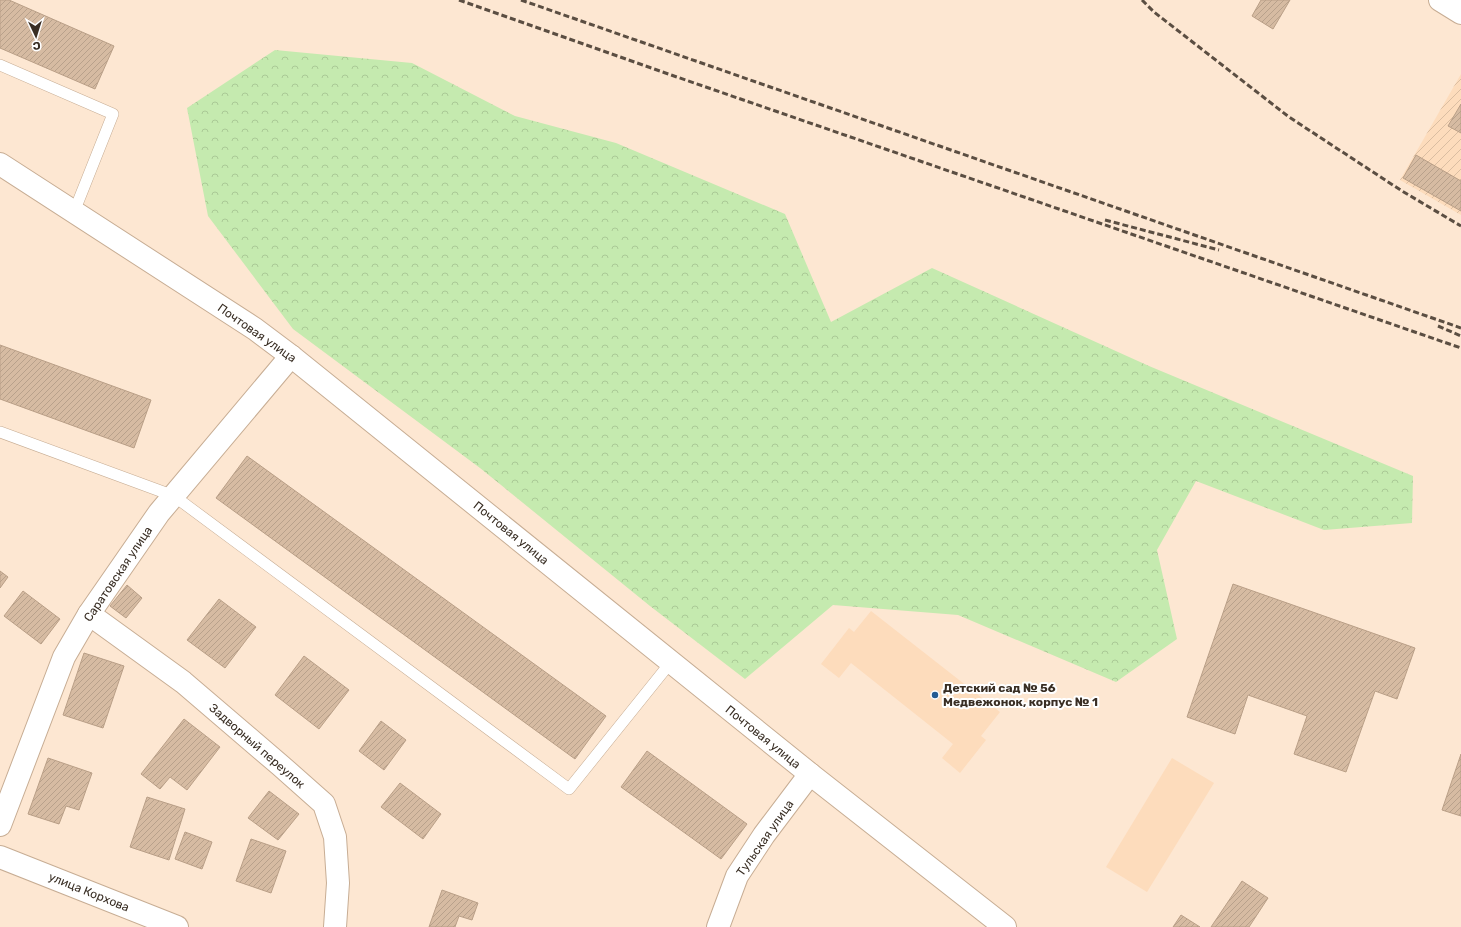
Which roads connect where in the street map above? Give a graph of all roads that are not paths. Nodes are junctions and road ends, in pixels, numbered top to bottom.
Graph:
1 (1440, 0) edge
2 (1461, 13) edge
3 (0, 65) edge
4 (0, 164) edge
5 (74, 212) junction
6 (291, 356) junction
7 (0, 432) edge
8 (174, 496) junction
9 (89, 614) junction
10 (671, 662) junction
11 (810, 774) junction
12 (0, 825) edge
13 (0, 857) edge
14 (177, 927) edge
15 (335, 927) edge
16 (718, 927) edge
17 (1005, 927) edge

1 - 2 street
3 - 5 lane
4 - 5 street, Почтовая улица
5 - 6 street, Почтовая улица
6 - 8 street, Саратовская улица
6 - 10 street, Почтовая улица
7 - 8 lane
8 - 9 street, Саратовская улица
8 - 10 lane
9 - 12 street, Саратовская улица
9 - 15 street, Задворный переулок
10 - 11 street, Почтовая улица
11 - 16 street, Тульская улица
11 - 17 street, Почтовая улица
13 - 14 street, улица Корхова

